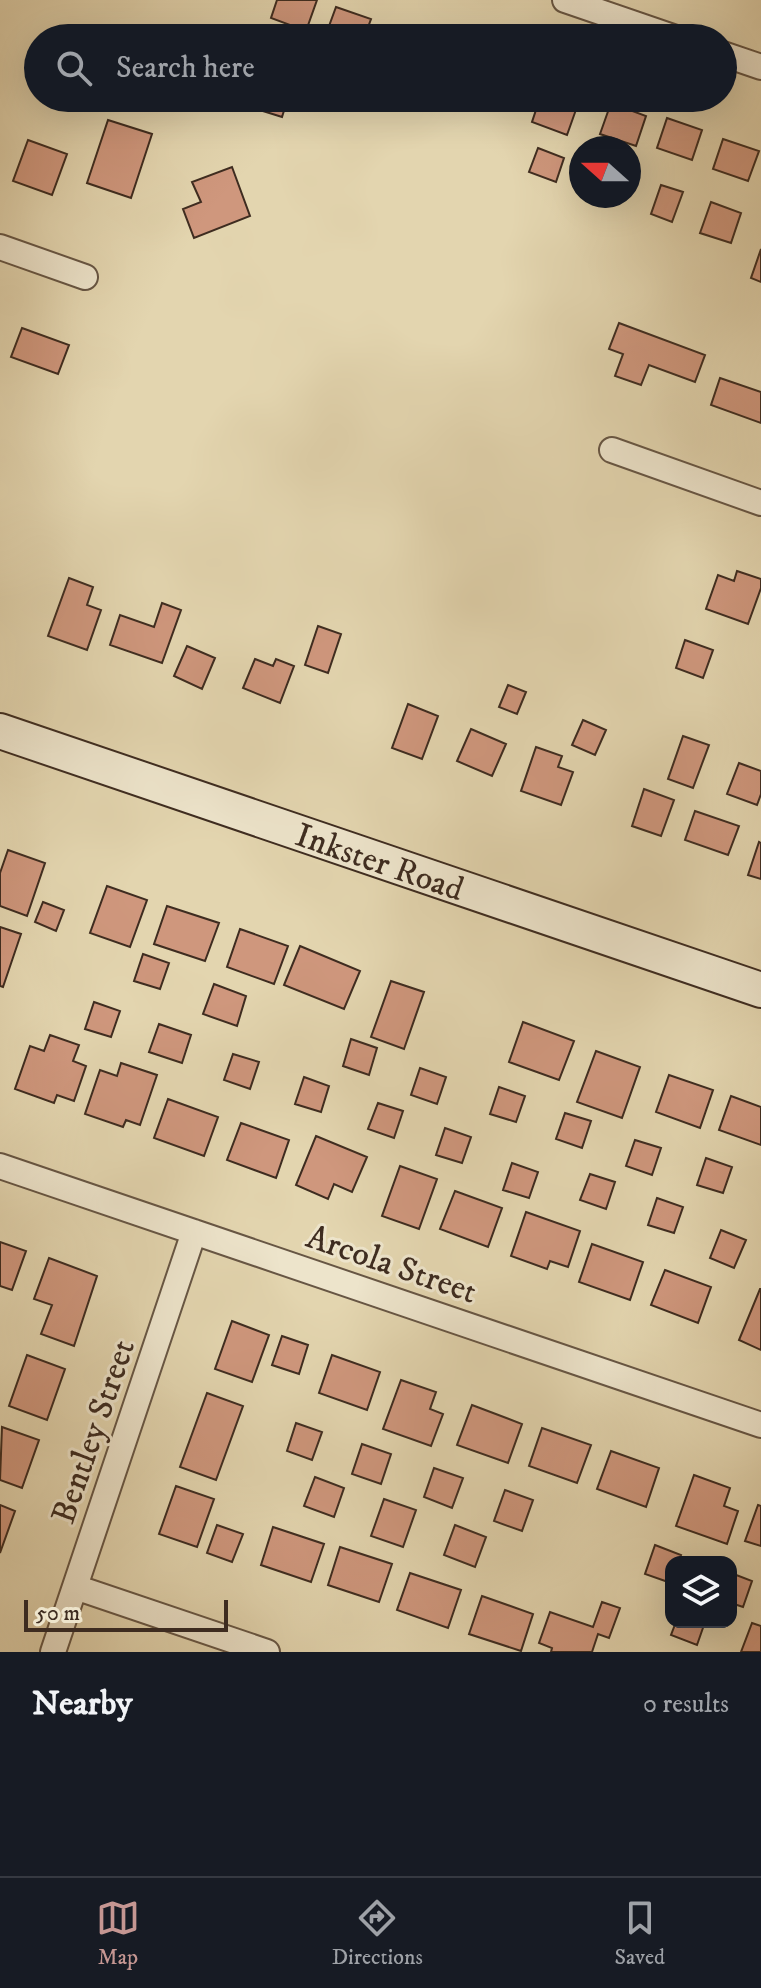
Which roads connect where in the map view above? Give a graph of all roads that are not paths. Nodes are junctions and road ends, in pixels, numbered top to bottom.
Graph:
1 (565, 0) edge
2 (635, 24) edge
3 (737, 59) edge
4 (761, 67) edge
5 (0, 247) edge
6 (85, 277) dead end
7 (612, 450) dead end
8 (761, 503) edge
9 (0, 731) edge
10 (761, 990) edge
11 (0, 1166) edge
12 (194, 1232) junction
13 (761, 1425) edge
14 (75, 1587) junction
15 (53, 1652) edge
16 (267, 1652) edge

1 - 2 street
3 - 4 street
5 - 6 street
7 - 8 street
9 - 10 main road, Inkster Road
11 - 12 street, Arcola Street
12 - 13 street, Arcola Street
12 - 14 street, Bentley Street
14 - 15 street, Bentley Street
14 - 16 street

